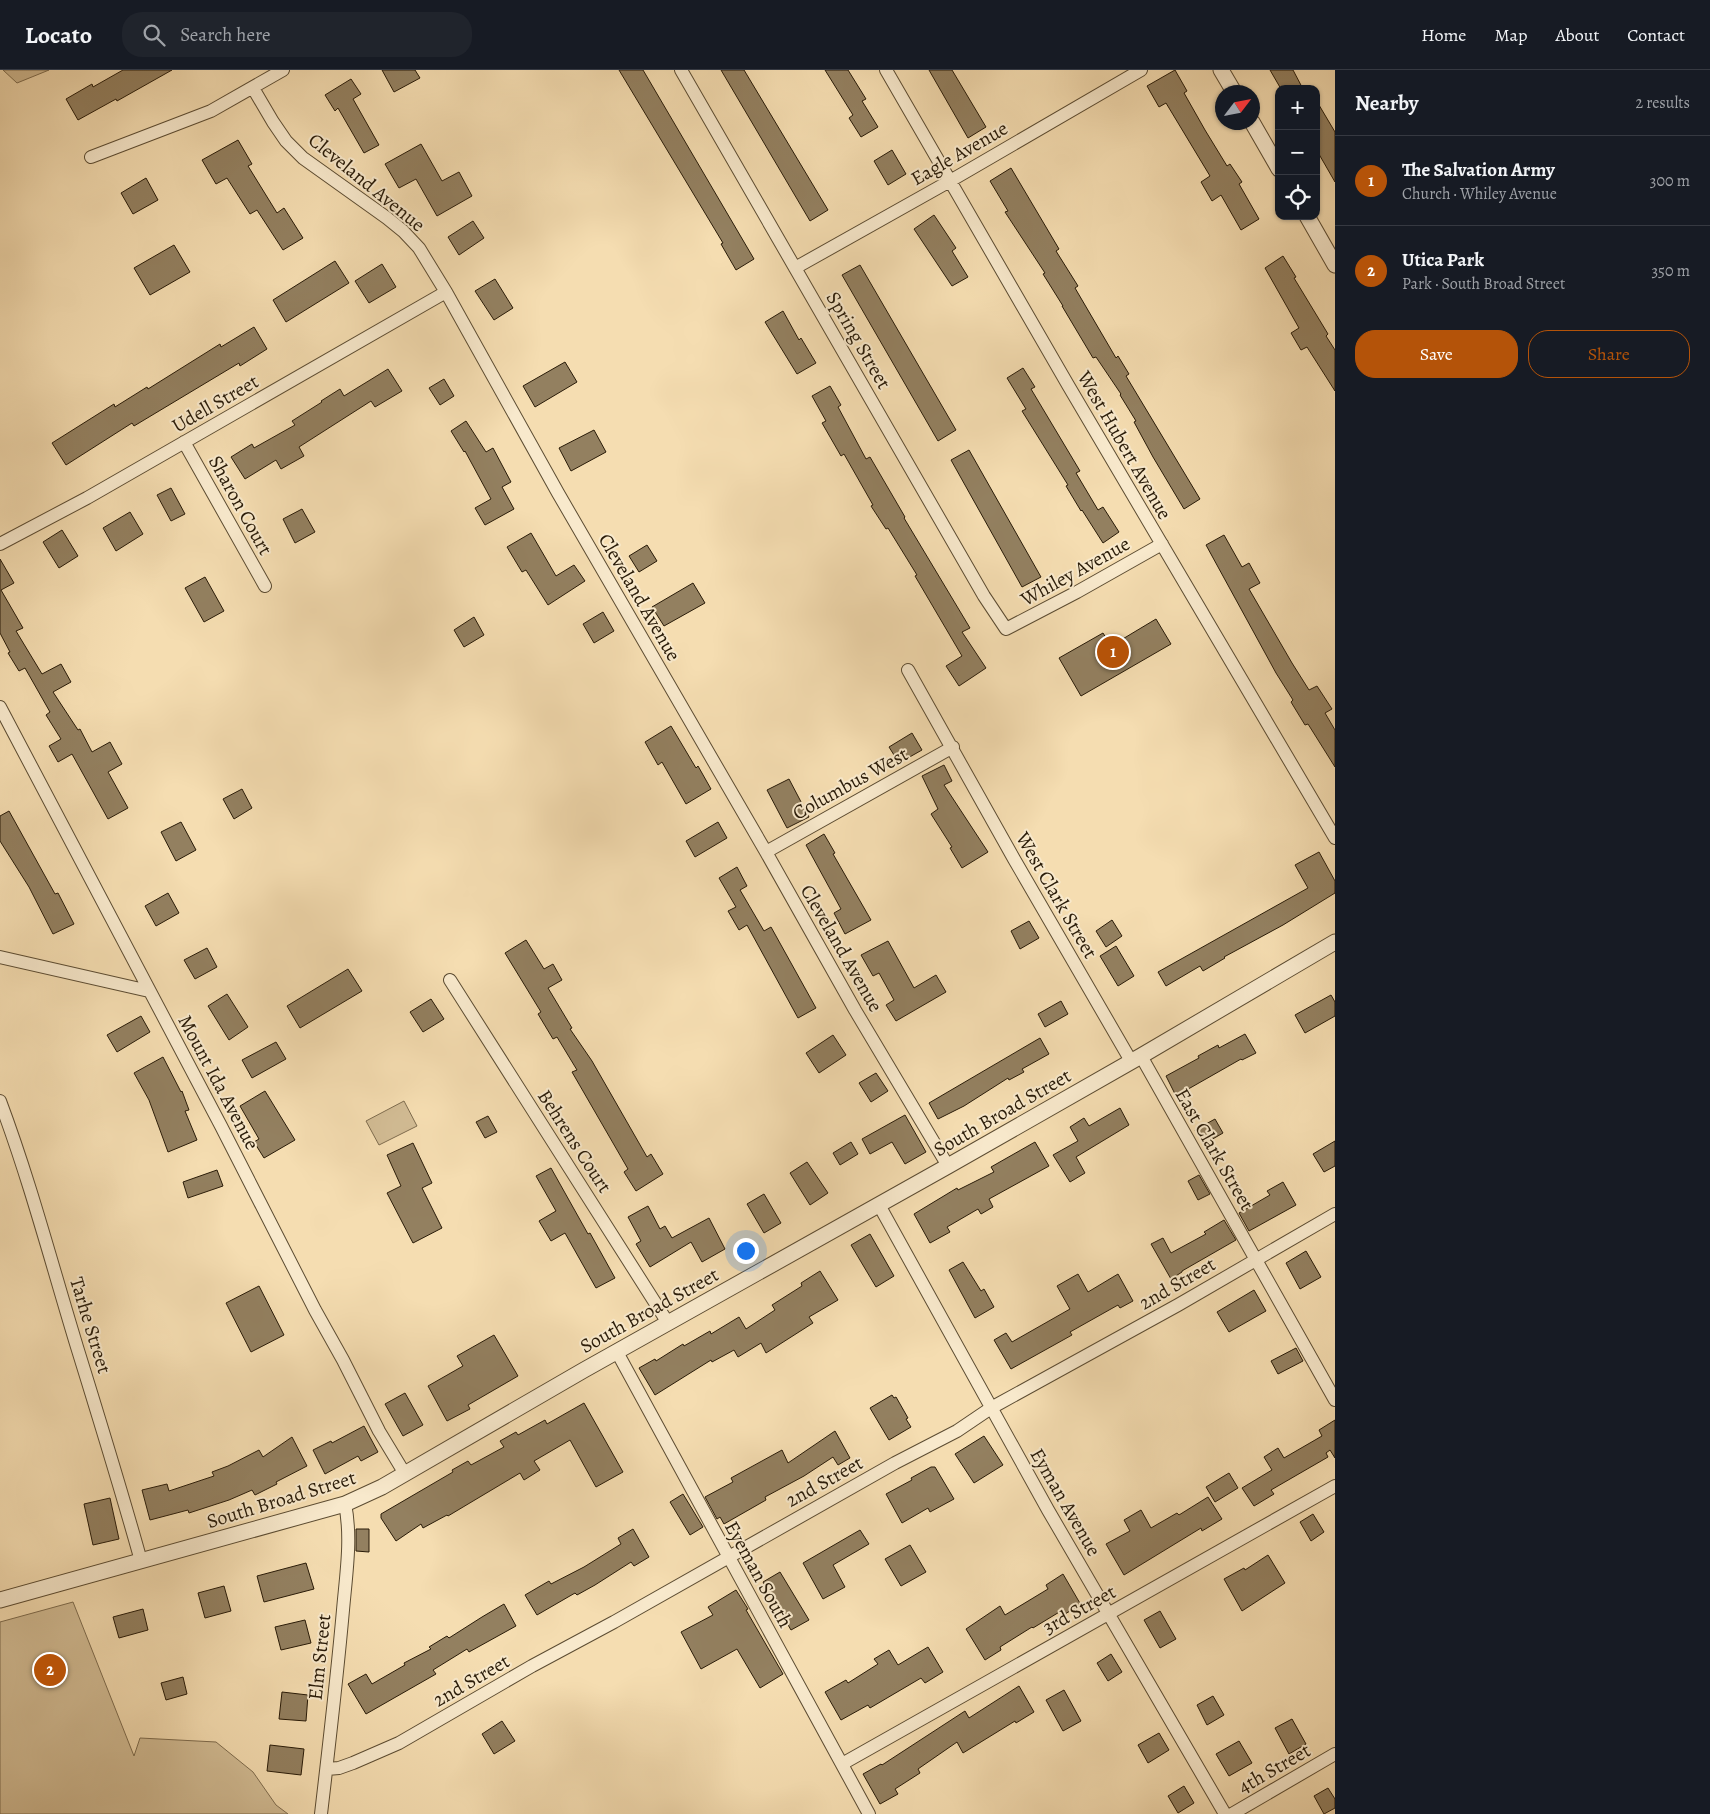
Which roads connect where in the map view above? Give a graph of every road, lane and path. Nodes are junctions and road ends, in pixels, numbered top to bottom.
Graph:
1 (283, 70) edge
2 (680, 70) edge
3 (886, 70) edge
4 (1141, 70) edge
5 (1221, 70) edge
6 (1230, 85) edge
7 (253, 88) junction
8 (1257, 130) edge
9 (91, 157) dead end
10 (1275, 162) edge
11 (950, 181) junction
12 (1308, 220) edge
13 (1335, 265) edge
14 (795, 268) junction
15 (446, 292) junction
16 (184, 442) junction
17 (0, 544) edge
18 (1162, 544) junction
19 (265, 586) dead end
20 (1006, 629) joint
21 (908, 670) dead end
22 (0, 707) edge
23 (953, 747) junction
24 (1335, 838) edge
25 (766, 852) junction
26 (1335, 942) edge
27 (0, 957) edge
28 (450, 980) dead end
29 (149, 991) junction
30 (1136, 1059) junction
31 (0, 1101) edge
32 (948, 1166) junction
33 (879, 1205) junction
34 (1335, 1214) edge
35 (1256, 1260) junction
36 (668, 1323) junction
37 (617, 1352) junction
38 (1335, 1400) edge
39 (991, 1408) junction
40 (405, 1474) junction
41 (1335, 1486) edge
42 (345, 1504) junction
43 (729, 1557) junction
44 (141, 1561) junction
45 (0, 1600) edge
46 (1108, 1614) junction
47 (1335, 1754) edge
48 (842, 1764) junction
49 (326, 1769) junction
50 (321, 1814) edge
51 (870, 1814) edge
52 (1225, 1814) edge
53 (1232, 1814) edge

1 - 7 street
2 - 14 street, Spring Street
3 - 11 street, West Hubert Avenue
4 - 11 street, Eagle Avenue
5 - 6 street
7 - 9 street
7 - 15 street, Cleveland Avenue
8 - 10 street
11 - 14 street, Eagle Avenue
11 - 18 street, West Hubert Avenue
12 - 13 street
14 - 20 street, Spring Street
15 - 16 street, Udell Street
15 - 25 street, Cleveland Avenue
16 - 17 street, Udell Street
16 - 19 street, Sharon Court
18 - 20 street, Whiley Avenue
18 - 24 street, West Hubert Avenue
21 - 23 street, West Clark Street
22 - 29 street, Mount Ida Avenue
23 - 25 street, Columbus West
23 - 30 street, West Clark Street
25 - 32 street, Cleveland Avenue
26 - 30 street, South Broad Street
27 - 29 street
28 - 36 street, Behrens Court
29 - 40 street, Mount Ida Avenue
30 - 32 street, South Broad Street
30 - 35 street, East Clark Street
31 - 44 street, Tarhe Street
32 - 33 street, South Broad Street
33 - 36 street, South Broad Street
33 - 39 street, Eyman Avenue
34 - 35 street, 2nd Street
35 - 38 street, East Clark Street
35 - 39 street, 2nd Street
36 - 37 street, South Broad Street
37 - 40 street, South Broad Street
37 - 43 street, Eyeman South
39 - 43 street, 2nd Street
39 - 46 street, Eyman Avenue
40 - 42 street, South Broad Street
41 - 46 street, 3rd Street
42 - 44 street, South Broad Street
42 - 49 street, Elm Street
43 - 48 street, Eyeman South
43 - 49 street, 2nd Street
44 - 45 street, South Broad Street
46 - 48 street, 3rd Street
46 - 52 street, Eyman Avenue
47 - 53 street, 4th Street
48 - 51 street, Eyeman South
49 - 50 street, Elm Street

